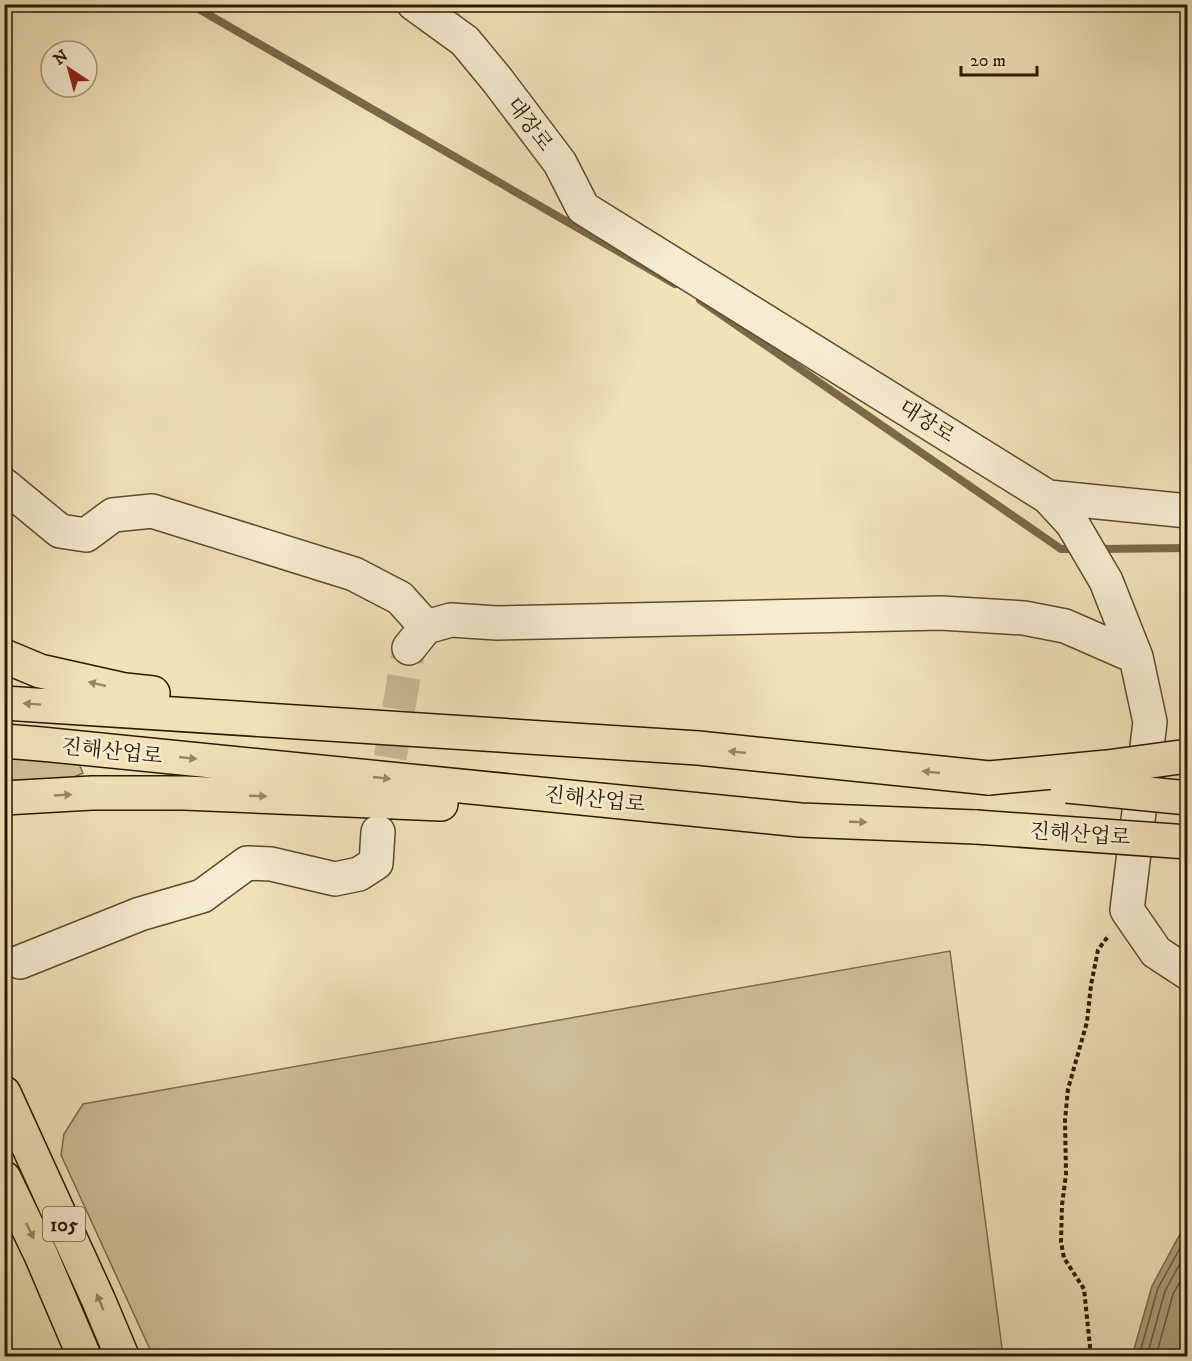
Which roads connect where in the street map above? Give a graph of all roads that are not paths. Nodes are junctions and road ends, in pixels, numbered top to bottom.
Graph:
1 (414, 4) edge
2 (4, 485) edge
3 (1048, 497) junction
4 (1188, 511) edge
5 (4, 656) edge
6 (1136, 657) junction
7 (4, 703) edge
8 (4, 741) edge
9 (698, 748) junction
10 (1188, 756) edge
11 (989, 778) junction
12 (4, 798) edge
13 (1188, 798) edge
14 (800, 819) junction
15 (378, 832) tunnel mouth
16 (1188, 842) edge
17 (20, 962) dead end
18 (1188, 973) edge
19 (4, 1093) edge
20 (4, 1178) edge
21 (84, 1356) edge
22 (122, 1356) edge

1 - 3 street, 대장로
2 - 6 street
3 - 4 street
3 - 6 street, 대장로
9 -> 5 highway
6 - 18 street, 대장로
9 -> 7 highway, 진해산업로
8 -> 14 highway, 진해산업로
11 -> 9 highway, 진해산업로
10 - 11 highway, bridge
11 - 13 highway, 진해산업로, bridge
12 -> 14 highway
14 -> 16 highway, 진해산업로, bridge
15 - 17 street
22 -> 19 highway, 105
20 -> 21 highway, 105

